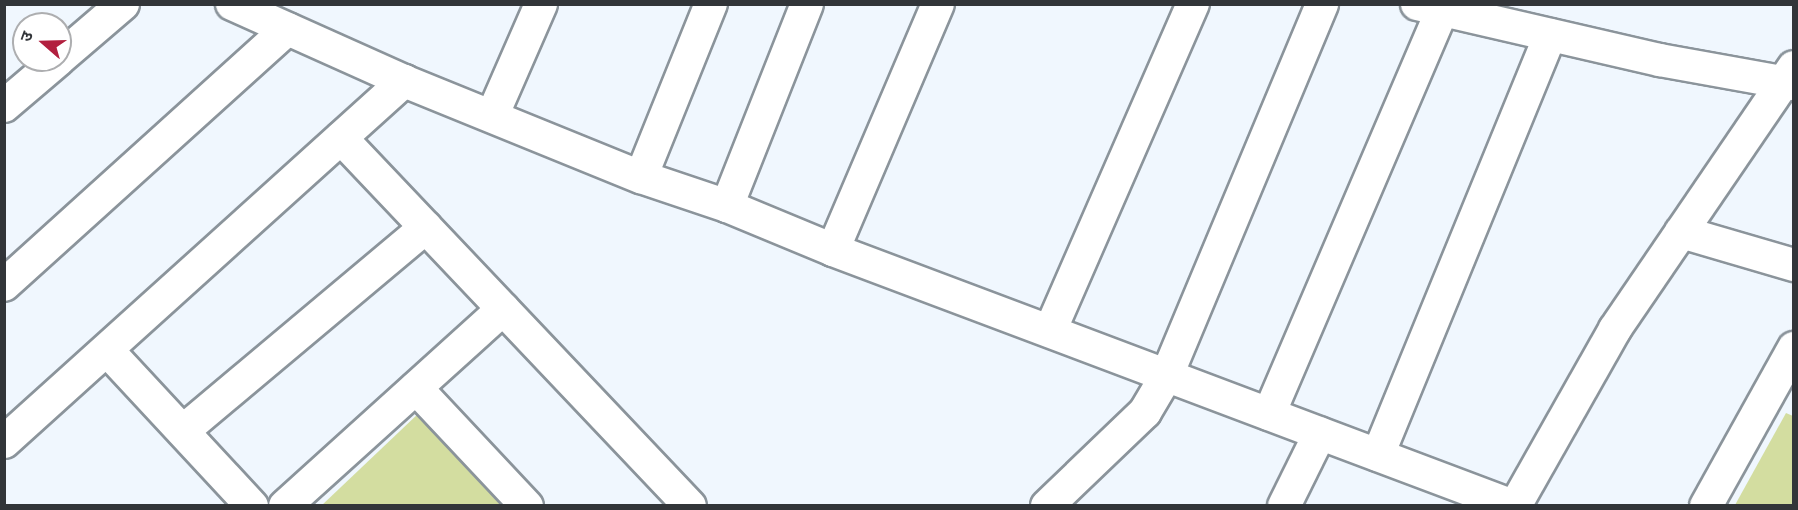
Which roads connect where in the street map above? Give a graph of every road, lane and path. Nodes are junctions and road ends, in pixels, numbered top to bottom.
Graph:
1 (123, 4) edge
2 (232, 4) edge
3 (541, 4) edge
4 (711, 4) edge
5 (807, 4) edge
6 (938, 4) edge
7 (1193, 4) edge
8 (1322, 4) edge
9 (1429, 7) edge
10 (287, 29) junction
11 (1550, 35) junction
12 (72, 48) edge
13 (44, 72) edge
14 (1790, 77) edge
15 (404, 81) junction
16 (4, 106) edge
17 (493, 114) junction
18 (341, 138) junction
19 (641, 177) junction
20 (727, 206) junction
21 (426, 227) junction
22 (1681, 232) junction
23 (833, 250) junction
24 (1794, 265) edge
25 (4, 285) edge
26 (503, 309) junction
27 (1050, 331) junction
28 (1794, 348) edge
29 (107, 350) junction
30 (1167, 375) junction
31 (1784, 386) edge
32 (416, 388) junction
33 (1269, 414) junction
34 (183, 431) junction
35 (1320, 433) junction
36 (4, 442) edge
37 (1378, 455) junction
38 (252, 506) edge
39 (285, 506) edge
40 (527, 506) edge
41 (690, 506) edge
42 (1047, 506) edge
43 (1284, 506) edge
44 (1514, 506) edge
45 (1706, 506) edge

1 - 12 street
2 - 10 street
3 - 17 street
4 - 19 street
5 - 20 street
6 - 23 street
7 - 27 street
8 - 30 street
9 - 11 street
9 - 33 street
10 - 15 street
10 - 25 street
11 - 14 street
11 - 37 street
13 - 16 street
14 - 22 street
15 - 17 street
15 - 18 street
17 - 19 street
18 - 21 street
18 - 29 street
19 - 20 street
20 - 23 street
21 - 26 street
21 - 34 street
22 - 24 street
22 - 44 street
23 - 27 street
26 - 32 street
26 - 41 street
27 - 30 street
28 - 31 street
29 - 34 street
29 - 36 street
30 - 33 street
30 - 42 street
31 - 45 street
32 - 39 street
32 - 40 street
33 - 35 street
34 - 38 street
35 - 37 street
35 - 43 street
37 - 44 street

